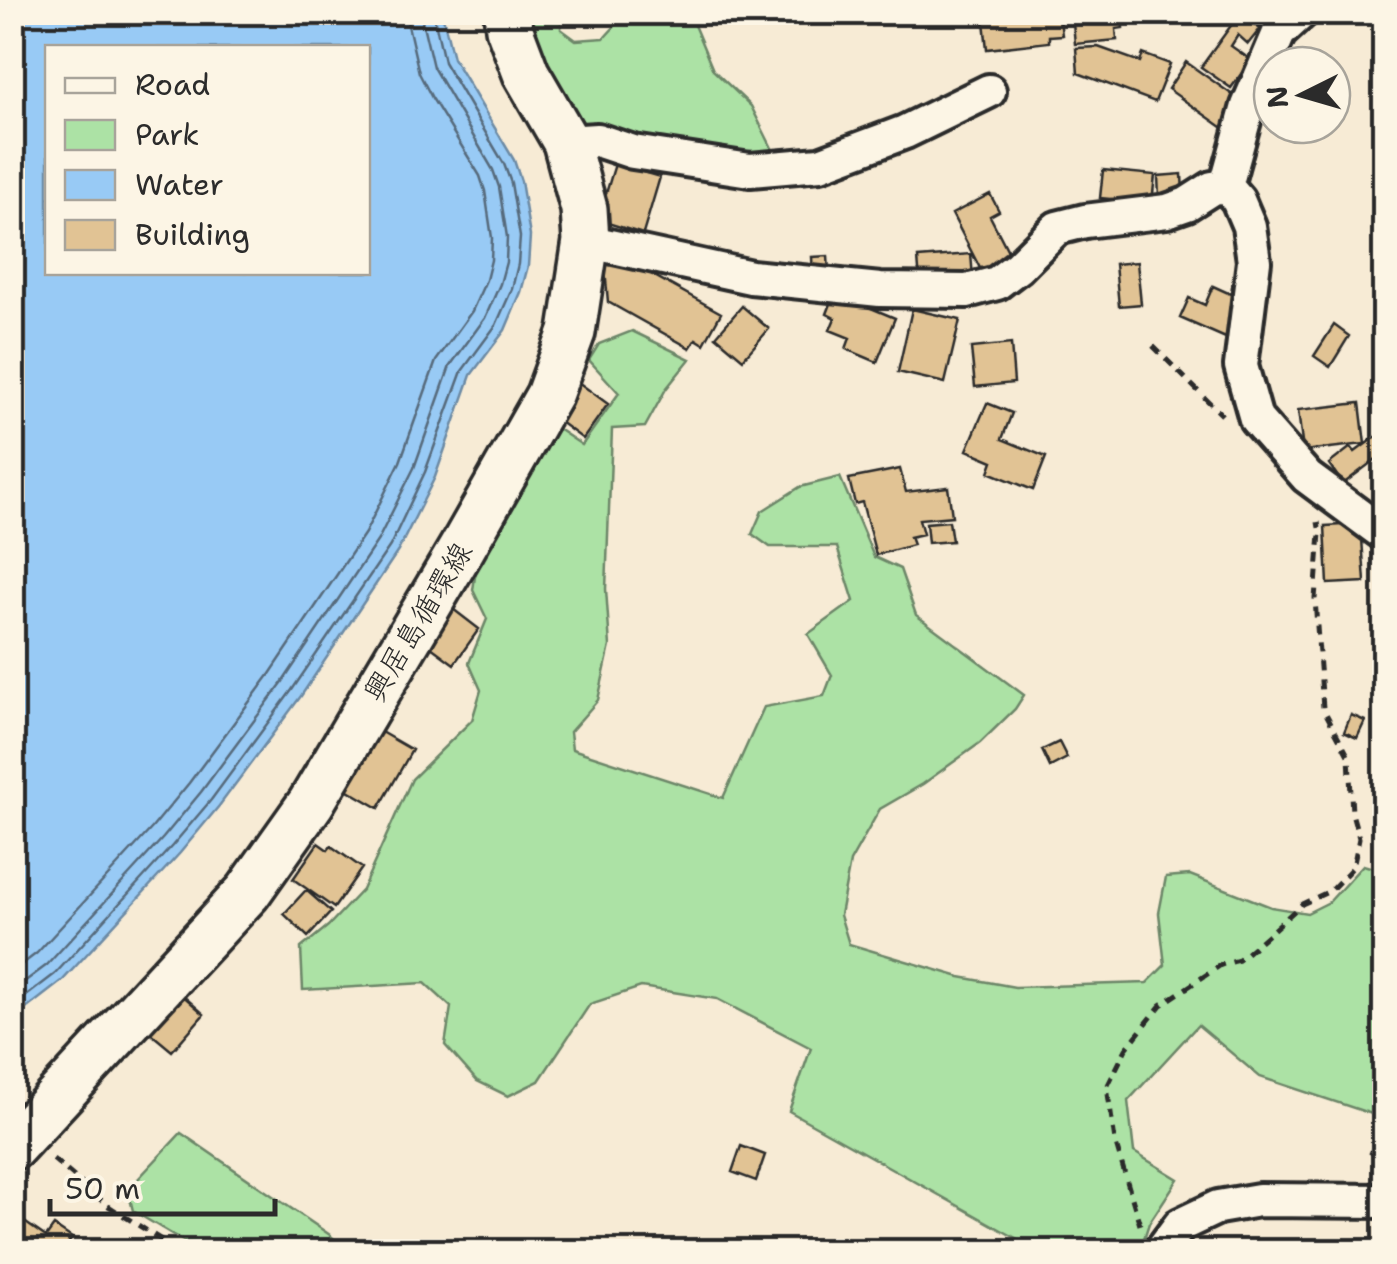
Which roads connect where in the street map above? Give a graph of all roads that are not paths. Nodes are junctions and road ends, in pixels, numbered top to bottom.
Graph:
1 (507, 12) edge
2 (1302, 12) edge
3 (989, 91) dead end
4 (566, 142) junction
5 (1226, 186) junction
6 (586, 241) junction
7 (1384, 534) edge
8 (18, 1141) edge
9 (1384, 1201) edge
10 (1152, 1244) edge

1 - 4 main road, 興居島循環線
2 - 5 street
3 - 4 street
4 - 6 main road, 興居島循環線
5 - 6 street
5 - 7 street
6 - 8 main road, 興居島循環線
9 - 10 street

